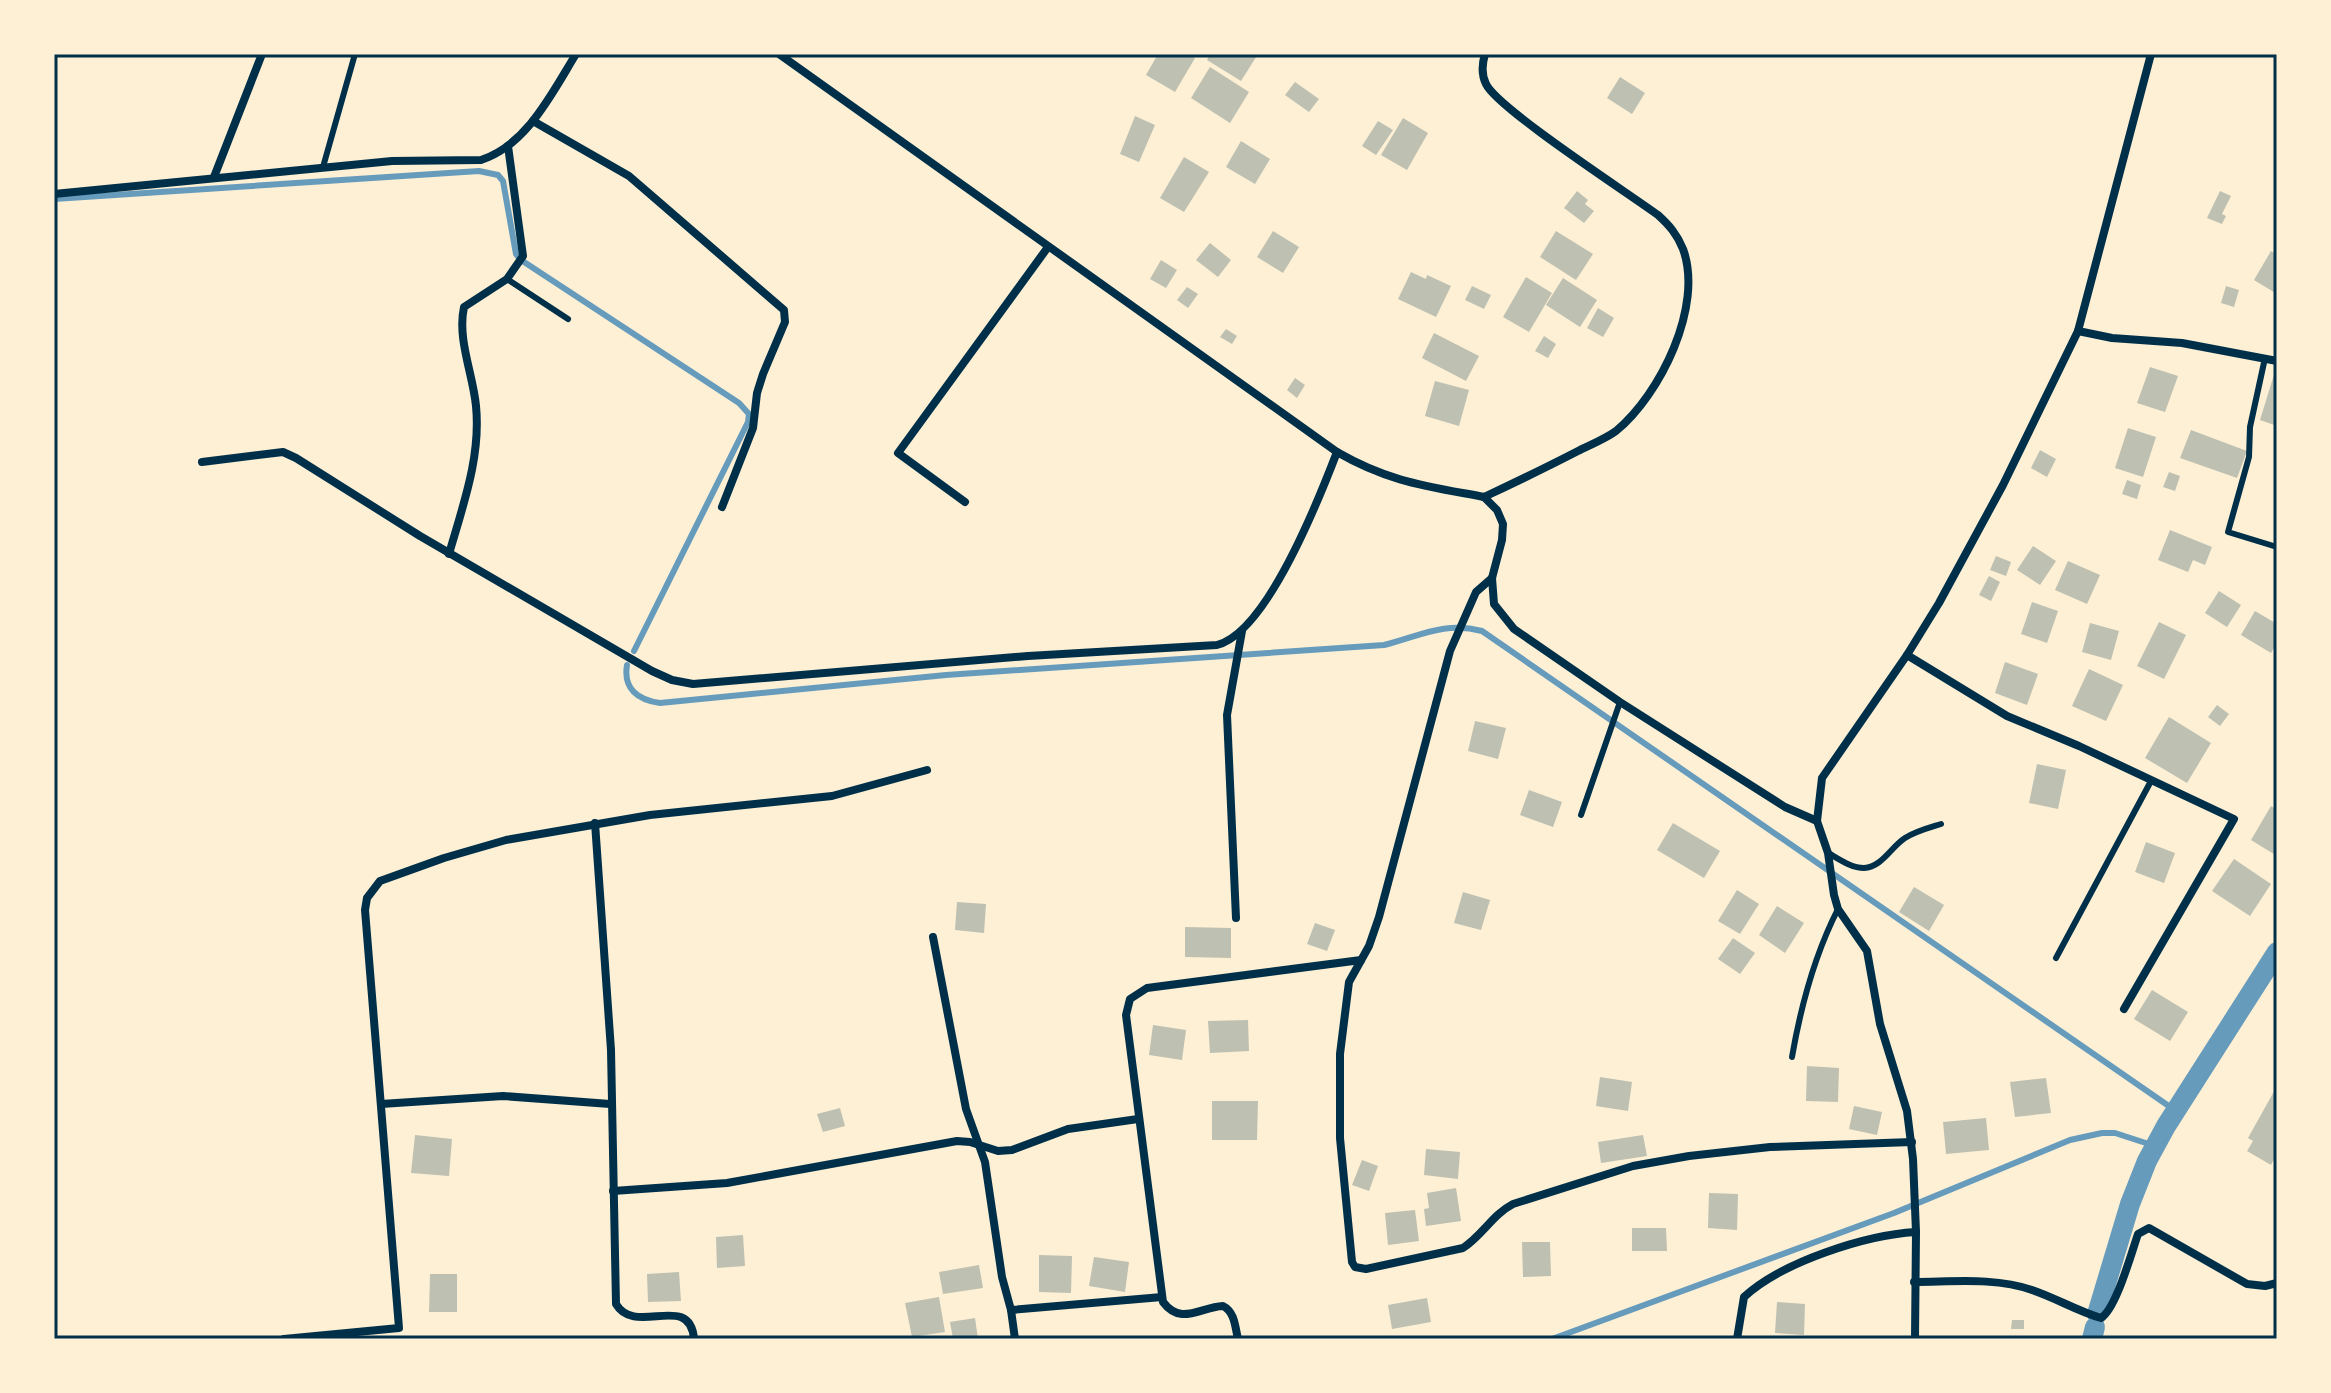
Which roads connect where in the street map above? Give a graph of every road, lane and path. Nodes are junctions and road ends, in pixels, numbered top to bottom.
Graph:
1 (262, 54) edge
2 (355, 54) edge
3 (576, 54) edge
4 (779, 54) edge
5 (1485, 54) edge
6 (2151, 54) edge
7 (533, 121) junction
8 (508, 146) junction
9 (323, 167) junction
10 (214, 177) junction
11 (54, 194) edge
12 (1048, 247) junction
13 (509, 276) junction
14 (568, 319) dead end
15 (2078, 331) junction
16 (2265, 358) junction
17 (2277, 361) edge
18 (1337, 452) junction
19 (202, 462) dead end
20 (1484, 497) junction
21 (965, 502) dead end
22 (722, 507) dead end
23 (2277, 547) edge
24 (449, 554) junction
25 (1492, 578) junction
26 (1242, 630) junction
27 (1907, 655) junction
28 (1620, 702) junction
29 (927, 770) dead end
30 (2151, 781) junction
31 (1581, 815) dead end
32 (1817, 821) junction
33 (595, 823) junction
34 (1941, 824) dead end
35 (1829, 858) junction
36 (1838, 909) junction
37 (1236, 918) dead end
38 (933, 937) dead end
39 (2056, 958) dead end
40 (1361, 960) junction
41 (2124, 1009) dead end
42 (1792, 1057) dead end
43 (381, 1104) junction
44 (610, 1104) junction
45 (1138, 1119) junction
46 (1912, 1142) junction
47 (979, 1144) junction
48 (613, 1191) junction
49 (1916, 1232) junction
50 (1914, 1282) junction
51 (2277, 1283) edge
52 (1162, 1297) junction
53 (1011, 1310) junction
54 (399, 1328) junction
55 (284, 1339) edge
56 (400, 1339) edge
57 (694, 1339) edge
58 (1015, 1339) edge
59 (1238, 1339) edge
60 (1737, 1339) edge
61 (1915, 1339) edge

1 - 10 street
2 - 9 lane
3 - 7 street
4 - 12 street
5 - 20 street
6 - 15 street
7 - 8 street
7 - 22 street
8 - 9 street
8 - 13 street
9 - 10 street
10 - 11 street
12 - 18 street
12 - 21 street
13 - 14 lane
13 - 24 street
15 - 16 street
15 - 27 street
16 - 17 street
16 - 23 lane
18 - 20 street
18 - 26 street
19 - 24 street
20 - 25 street
24 - 26 street
25 - 28 street
25 - 40 street
26 - 37 street
27 - 30 street
27 - 32 street
28 - 31 lane
28 - 32 street
29 - 33 street
30 - 39 lane
30 - 41 street
32 - 35 street
33 - 43 street
33 - 44 street
34 - 35 lane
35 - 36 street
36 - 42 lane
36 - 46 street
38 - 47 street
40 - 45 street
40 - 46 street
43 - 44 street
43 - 54 street
44 - 48 street
45 - 47 street
45 - 52 street
46 - 49 street
47 - 48 street
47 - 53 street
48 - 57 street
49 - 50 street
49 - 60 street
50 - 51 street
50 - 61 street
52 - 53 street
52 - 59 street
53 - 58 street
54 - 55 street
54 - 56 lane

